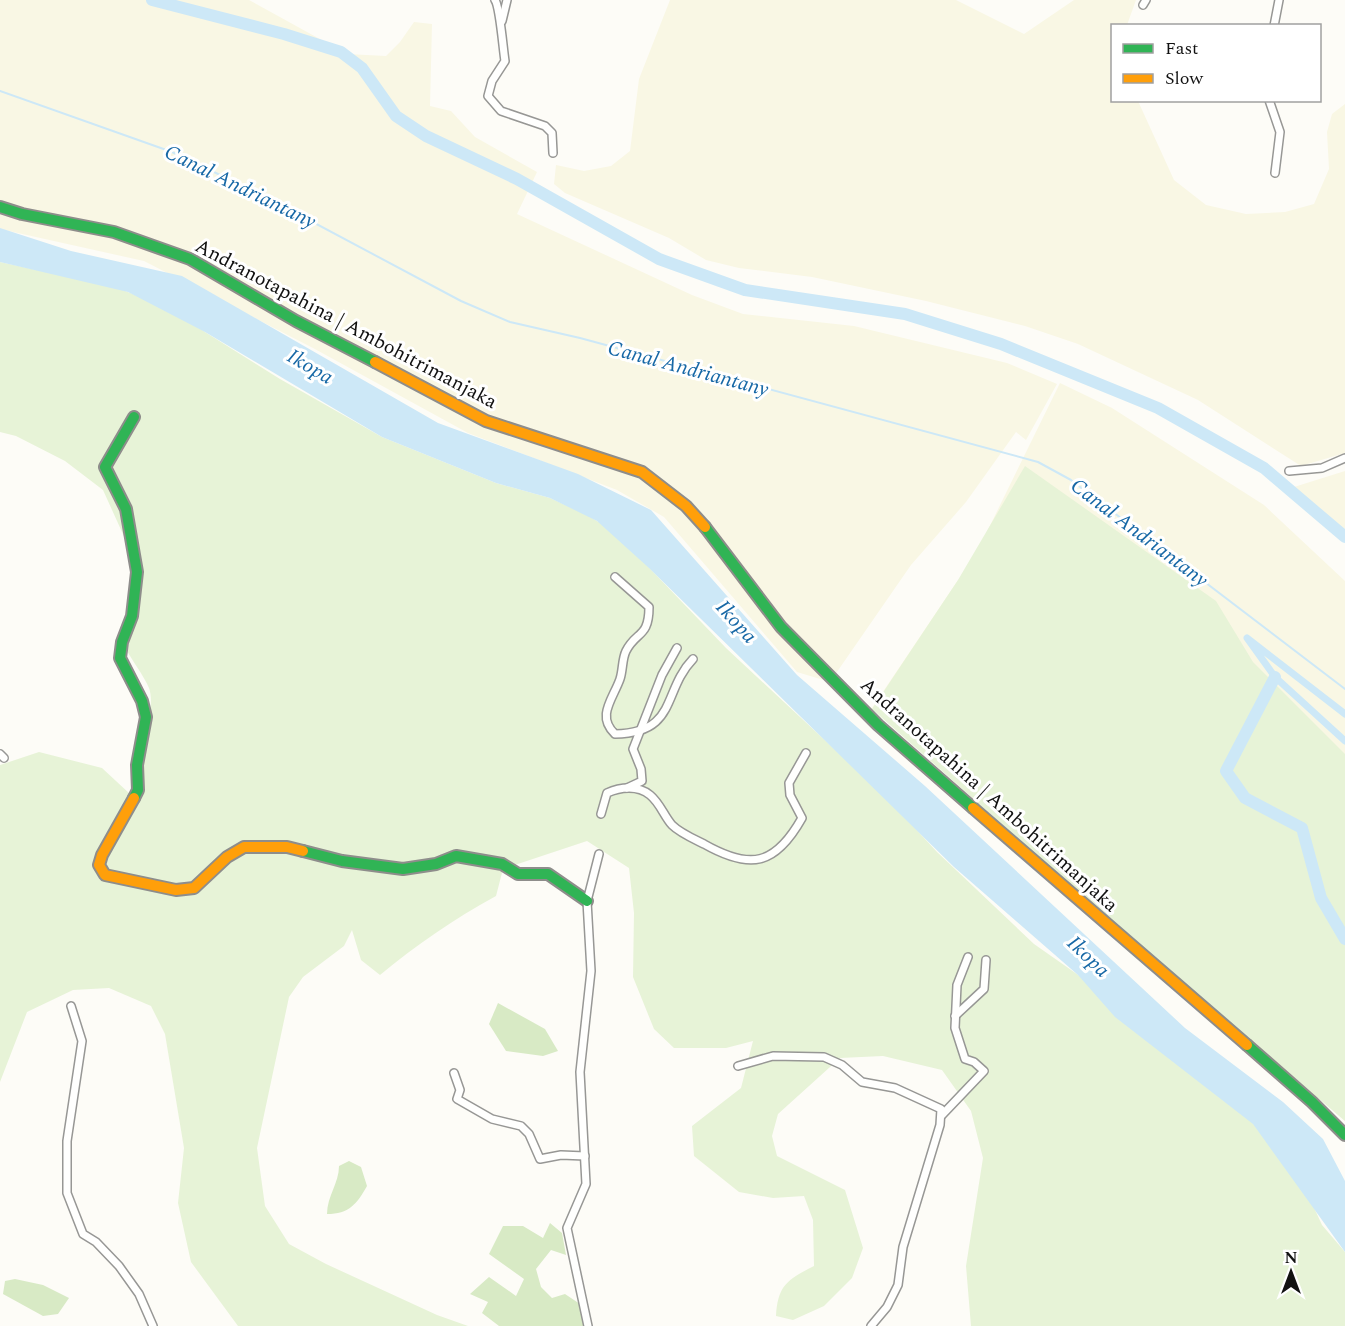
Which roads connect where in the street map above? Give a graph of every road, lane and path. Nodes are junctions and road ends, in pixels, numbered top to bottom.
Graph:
1 (495, 0) edge
2 (507, 0) edge
3 (1279, 0) edge
4 (1274, 24) edge
5 (499, 31) junction
6 (1270, 102) edge
7 (553, 153) dead end
8 (1275, 172) dead end
9 (0, 207) edge
10 (134, 417) dead end
11 (1345, 458) edge
12 (1289, 471) dead end
13 (615, 577) dead end
14 (677, 648) dead end
15 (693, 659) dead end
16 (641, 730) junction
17 (806, 753) dead end
18 (627, 788) junction
19 (601, 814) dead end
20 (599, 854) dead end
21 (587, 901) junction
22 (968, 957) dead end
23 (986, 960) dead end
24 (71, 1006) dead end
25 (956, 1016) junction
26 (738, 1066) dead end
27 (454, 1073) dead end
28 (942, 1115) junction
29 (1345, 1135) edge
30 (585, 1156) junction
31 (153, 1326) edge
32 (588, 1326) edge
33 (871, 1326) edge

1 - 5 street
2 - 5 street
3 - 4 street
5 - 7 street
6 - 8 street
9 - 29 main road, Andranotapahina | Ambohitrimanjaka
10 - 21 main road
11 - 12 street
13 - 16 street
14 - 16 street
15 - 16 street
16 - 18 street
17 - 18 street
18 - 19 street
20 - 21 street
21 - 30 street
22 - 25 street
23 - 25 street
24 - 31 street
25 - 28 street
26 - 28 street
27 - 30 street
28 - 33 street
30 - 32 street

